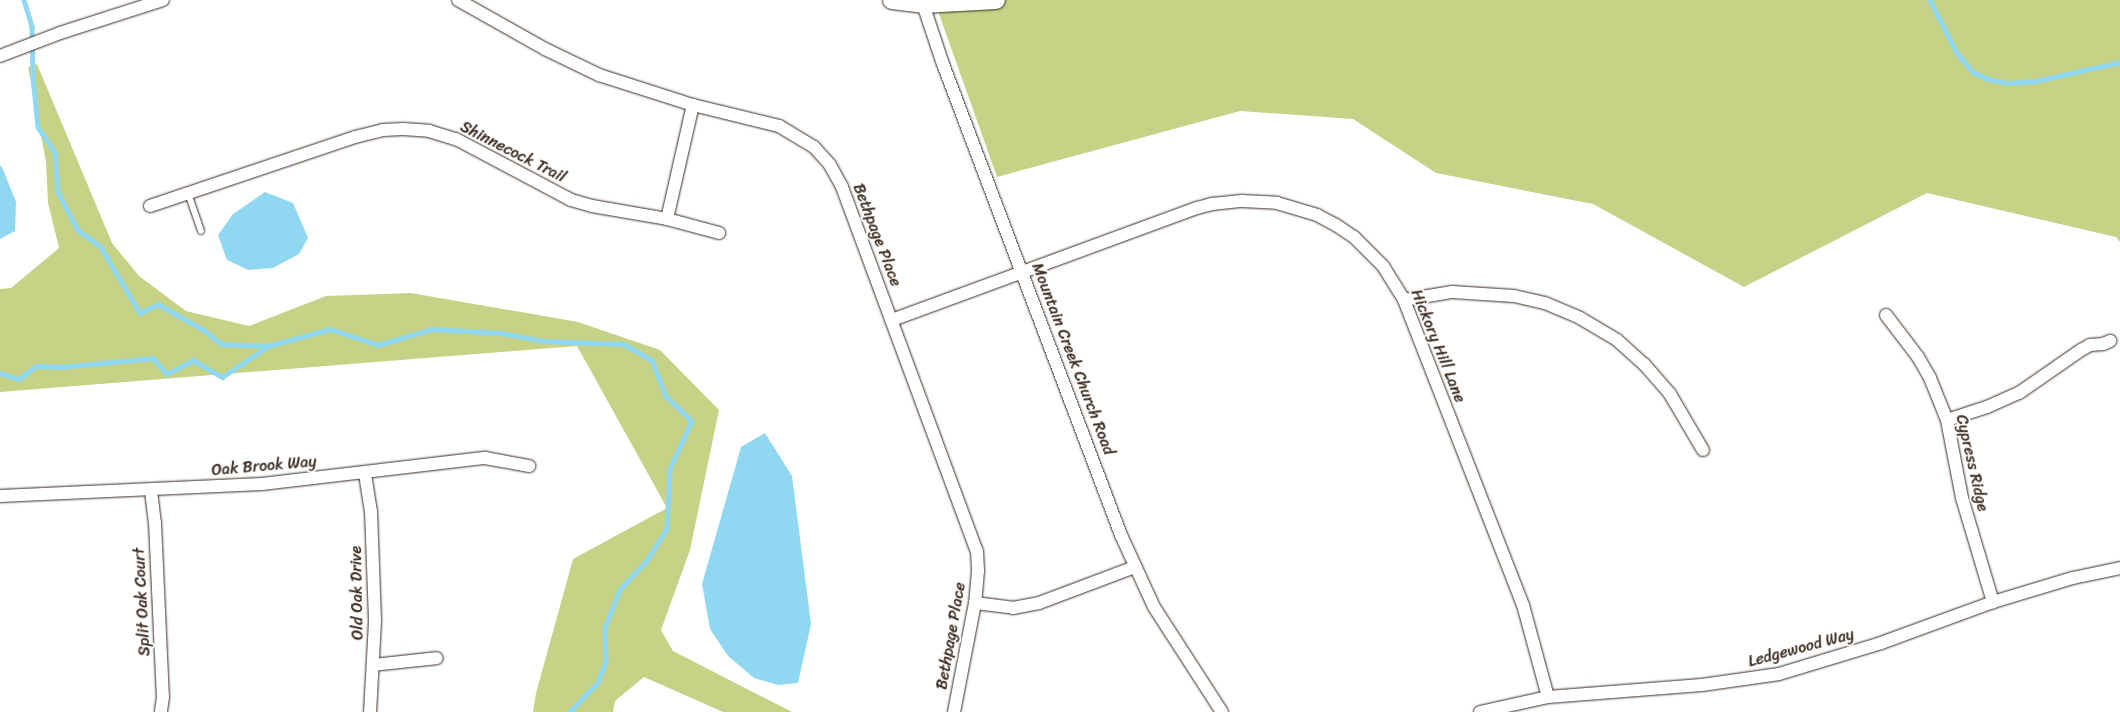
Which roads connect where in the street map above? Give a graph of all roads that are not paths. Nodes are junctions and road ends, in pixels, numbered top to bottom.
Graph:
1 (163, 0) edge
2 (458, 0) edge
3 (892, 0) edge
4 (996, 0) edge
5 (923, 4) junction
6 (5, 54) edge
7 (693, 105) junction
8 (188, 193) junction
9 (150, 206) dead end
10 (667, 219) junction
11 (202, 231) dead end
12 (719, 233) dead end
13 (1022, 272) junction
14 (1404, 300) junction
15 (1886, 315) dead end
16 (892, 320) junction
17 (2110, 341) dead end
18 (1947, 420) junction
19 (1703, 450) dead end
20 (529, 466) dead end
21 (365, 474) junction
22 (151, 490) junction
23 (0, 496) edge
24 (1135, 567) junction
25 (2120, 568) edge
26 (1992, 602) junction
27 (975, 603) junction
28 (437, 658) dead end
29 (373, 665) junction
30 (1548, 697) junction
31 (161, 712) edge
32 (370, 712) edge
33 (954, 712) edge
34 (1222, 712) edge
35 (1480, 712) edge

1 - 6 street
2 - 7 street, Bethpage Place
3 - 5 main road
4 - 5 main road
5 - 13 street, Mountain Creek Church Road
7 - 10 street
7 - 16 street, Bethpage Place
8 - 9 street, Shinnecock Trail
8 - 10 street, Shinnecock Trail
8 - 11 lane
10 - 12 street, Shinnecock Trail
13 - 14 street, Hickory Hill Lane
13 - 16 street, Hickory Hill Lane
13 - 24 street, Mountain Creek Church Road
14 - 19 street
14 - 30 street, Hickory Hill Lane
15 - 18 street, Cypress Ridge
16 - 27 street, Bethpage Place
17 - 18 street
18 - 26 street, Cypress Ridge
20 - 21 street, Oak Brook Way
21 - 22 street, Oak Brook Way
21 - 29 street, Old Oak Drive
22 - 23 street, Oak Brook Way
22 - 31 street, Split Oak Court
24 - 27 street
24 - 34 street, Mountain Creek Church Road
25 - 26 street, Ledgewood Way
26 - 30 street, Ledgewood Way
27 - 33 street, Bethpage Place
28 - 29 street
29 - 32 street, Old Oak Drive
30 - 35 street, Ledgewood Way

